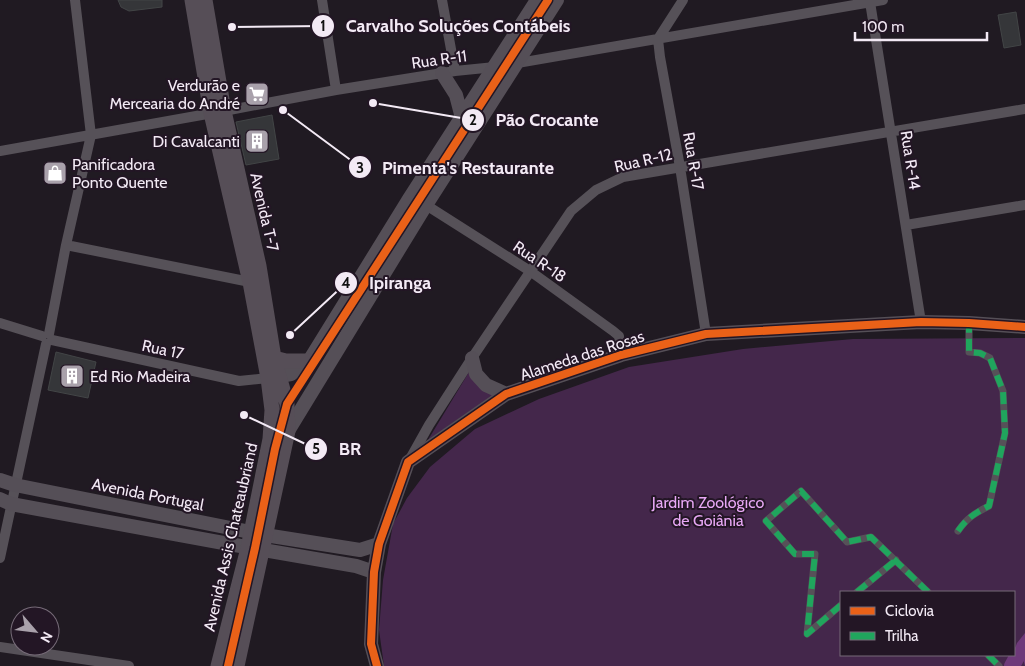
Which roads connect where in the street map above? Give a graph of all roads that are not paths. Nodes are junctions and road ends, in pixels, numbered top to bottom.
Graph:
1 (75, 0) edge
2 (192, 0) edge
3 (205, 0) edge
4 (322, 0) edge
5 (442, 0) edge
6 (537, 0) edge
7 (557, 0) edge
8 (683, 0) edge
9 (883, 0) edge
10 (870, 2) junction
11 (658, 39) junction
12 (516, 63) junction
13 (495, 67) junction
14 (448, 72) junction
15 (336, 90) junction
16 (1025, 109) edge
17 (217, 112) junction
18 (462, 118) junction
19 (891, 132) junction
20 (92, 135) junction
21 (0, 151) edge
22 (680, 166) junction
23 (426, 205) junction
24 (1025, 206) edge
25 (906, 225) junction
26 (66, 245) junction
27 (530, 271) junction
28 (250, 282) junction
29 (922, 322) junction
30 (0, 323) edge
31 (969, 323) junction
32 (1025, 326) edge
33 (706, 334) junction
34 (45, 337) junction
35 (620, 355) junction
36 (274, 358) junction
37 (472, 358) junction
38 (308, 361) junction
39 (274, 377) junction
40 (506, 394) junction
41 (288, 431) junction
42 (408, 462) junction
43 (0, 480) edge
44 (15, 485) junction
45 (5, 502) edge
46 (958, 531) dead end
47 (259, 539) junction
48 (379, 544) junction
49 (248, 548) junction
50 (360, 550) junction
51 (0, 558) edge
52 (896, 560) junction
53 (356, 566) junction
54 (374, 572) junction
55 (858, 591) edge
56 (927, 591) edge
57 (840, 606) edge
58 (0, 647) edge
59 (989, 656) edge
60 (129, 666) edge
61 (218, 666) edge
62 (237, 666) edge
63 (377, 666) edge
64 (999, 666) edge

1 - 20 street
2 - 17 main road, Avenida T-7
3 - 17 main road, Avenida T-7
4 - 15 street
5 - 14 street
6 - 13 main road
7 - 12 main road, Avenida Assis Chateaubriand
8 - 11 street
9 - 10 street, Rua R-11
10 - 11 street, Rua R-11
10 - 19 street, Rua R-14
11 - 12 street, Rua R-11
11 - 22 street, Rua R-17
12 - 13 street, Rua R-11
12 - 23 main road, Avenida Assis Chateaubriand
13 - 14 street, Rua R-11
13 - 18 main road
14 - 15 street, Rua R-11
14 - 18 main road
15 - 17 street, Rua R-11
16 - 19 street, Rua R-12
17 - 20 street, Rua R-11
17 - 28 main road, Avenida T-7
17 - 36 main road, Avenida T-7
18 - 38 main road
19 - 22 street, Rua R-12
19 - 25 street, Rua R-14
20 - 21 street, Rua R-11
20 - 26 street
22 - 27 street, Rua R-12
22 - 33 street, Rua R-17
23 - 27 street, Rua R-18
23 - 41 main road, Avenida Assis Chateaubriand
24 - 25 street
25 - 29 street, Rua R-14
26 - 28 street
26 - 34 street
27 - 35 street, Rua R-18
27 - 37 street, Rua R-12
28 - 39 main road, Avenida T-7
29 - 31 main road, Alameda das Rosas
29 - 33 main road, Alameda das Rosas
30 - 34 street, Rua 17
31 - 32 main road, Alameda das Rosas
31 - 46 street
33 - 35 main road, Alameda das Rosas
34 - 39 street, Rua 17
34 - 44 street
35 - 40 main road, Alameda das Rosas
36 - 38 main road
36 - 39 main road, Avenida T-7
37 - 40 main road
37 - 42 street, Rua R-12
38 - 39 main road
39 - 41 main road, Avenida T-7
39 - 47 main road, Avenida Assis Chateaubriand
40 - 42 main road, Alameda das Rosas
41 - 47 main road, Avenida Assis Chateaubriand
42 - 48 main road
43 - 44 main road, Avenida Portugal
44 - 45 street
44 - 47 main road, Avenida Portugal
45 - 49 main road
45 - 51 street
47 - 49 main road, Avenida Assis Chateaubriand
47 - 50 main road, Avenida Portugal
47 - 53 main road, Avenida Portugal
47 - 62 main road, Avenida Assis Chateaubriand
48 - 50 main road, Avenida Portugal
48 - 54 main road
49 - 61 main road, Avenida Assis Chateaubriand
50 - 53 main road
52 - 55 street
52 - 56 street
52 - 57 street
53 - 54 main road, Avenida Portugal
54 - 63 main road
58 - 60 street
59 - 64 street

